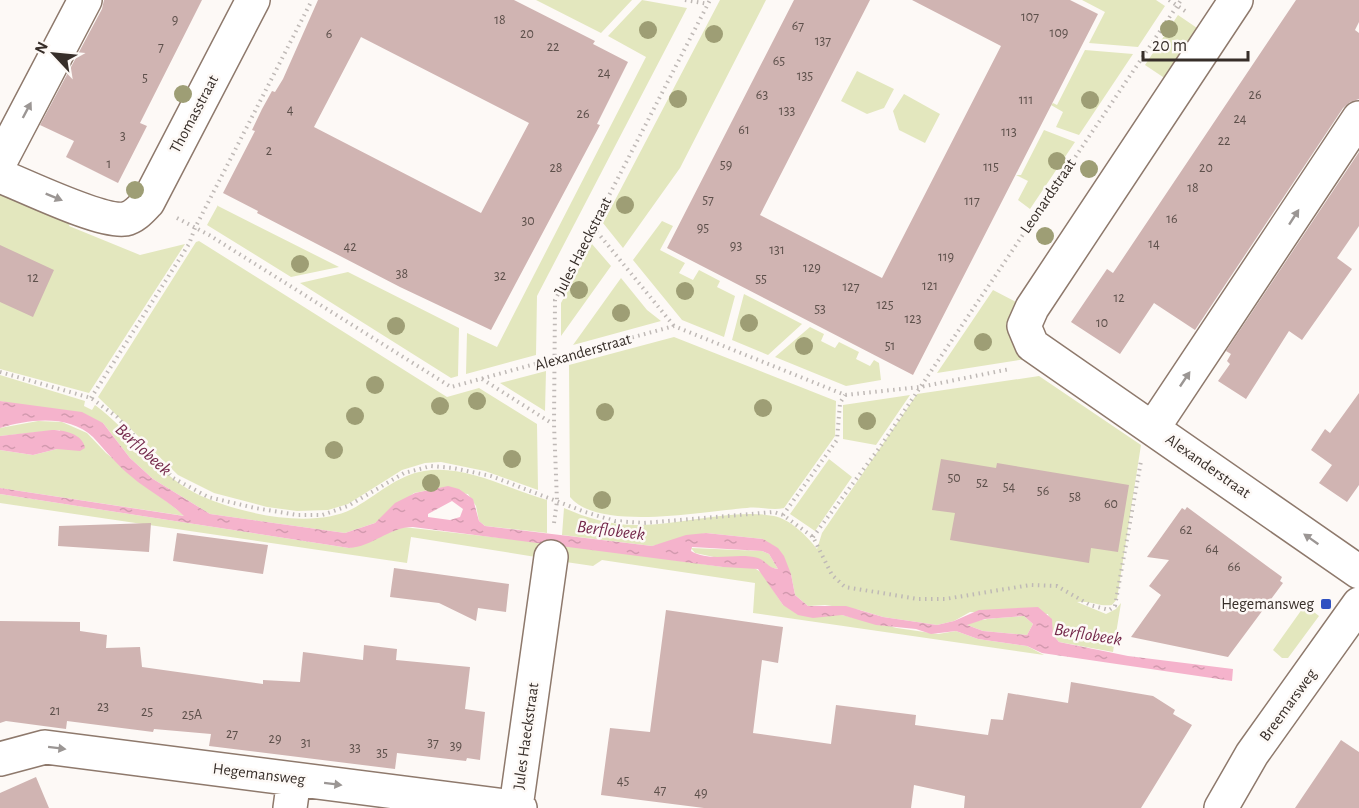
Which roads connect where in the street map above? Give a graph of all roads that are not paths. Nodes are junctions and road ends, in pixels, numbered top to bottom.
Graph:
1 (85, 0) edge
2 (253, 0) edge
3 (1236, 0) edge
4 (1359, 118) edge
5 (0, 162) edge
6 (0, 176) edge
7 (1150, 426) junction
8 (551, 557) dead end
9 (1359, 572) edge
10 (1359, 604) edge
11 (0, 759) edge
12 (292, 793) edge
13 (516, 807) edge
14 (520, 808) edge
15 (1221, 808) edge

5 -> 1 street
6 -> 2 street, Thomasstraat
3 - 7 street, Alexanderstraat
7 -> 4 street
9 -> 7 street, Alexanderstraat
8 - 13 street, Jules Haeckstraat
10 - 15 street, Breemarsweg
11 -> 12 street, Hegemansweg
12 -> 13 street, Hegemansweg
13 - 14 street, Hegemansweg

